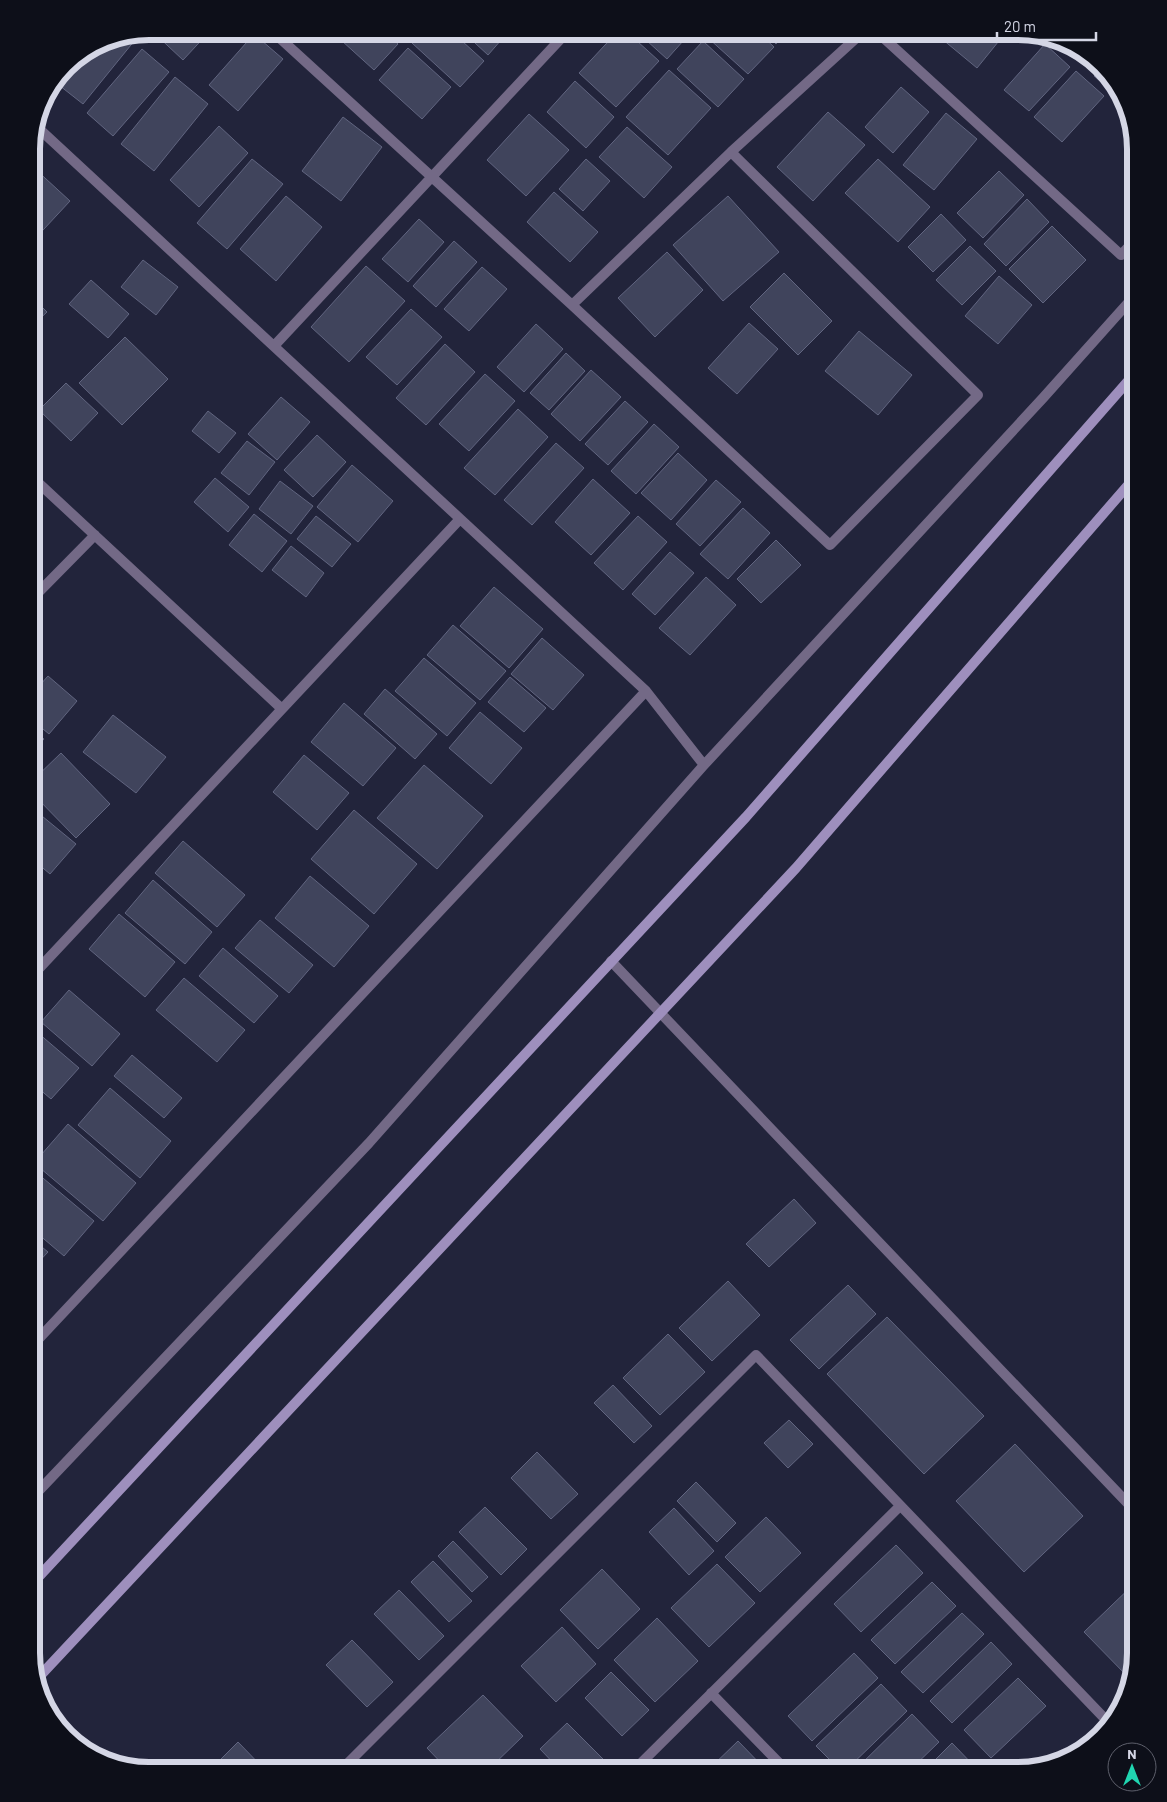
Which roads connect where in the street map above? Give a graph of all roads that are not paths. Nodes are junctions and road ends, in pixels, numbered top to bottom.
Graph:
1 (282, 40) edge
2 (560, 40) edge
3 (855, 40) edge
4 (885, 40) edge
5 (42, 131) edge
6 (731, 152) junction
7 (431, 178) junction
8 (1127, 249) edge
9 (1127, 304) edge
10 (572, 305) junction
11 (274, 346) junction
12 (1127, 382) edge
13 (40, 484) edge
14 (1127, 486) edge
15 (460, 519) junction
16 (95, 535) junction
17 (40, 591) edge
18 (646, 691) junction
19 (282, 709) junction
20 (704, 765) junction
21 (611, 961) junction
22 (40, 967) edge
23 (660, 1013) junction
24 (40, 1336) edge
25 (40, 1490) edge
26 (1127, 1503) edge
27 (900, 1506) junction
28 (40, 1575) edge
29 (42, 1673) edge
30 (711, 1694) junction
31 (1105, 1719) edge
32 (349, 1762) edge
33 (642, 1762) edge
34 (778, 1762) edge

1 - 7 street
2 - 7 street
3 - 6 street
4 - 8 street
5 - 11 street
6 - 10 street
6 - 10 street
7 - 10 street
7 - 11 street
9 - 20 street
11 - 15 street
12 - 21 street
13 - 16 street
14 - 23 street
15 - 18 street
15 - 19 street
16 - 17 street
16 - 19 street
18 - 20 street
18 - 24 street
19 - 22 street
20 - 25 street
21 - 23 street
21 - 28 street
23 - 26 street
23 - 29 street
27 - 30 street
27 - 31 street
27 - 32 street
30 - 33 street
30 - 34 street

